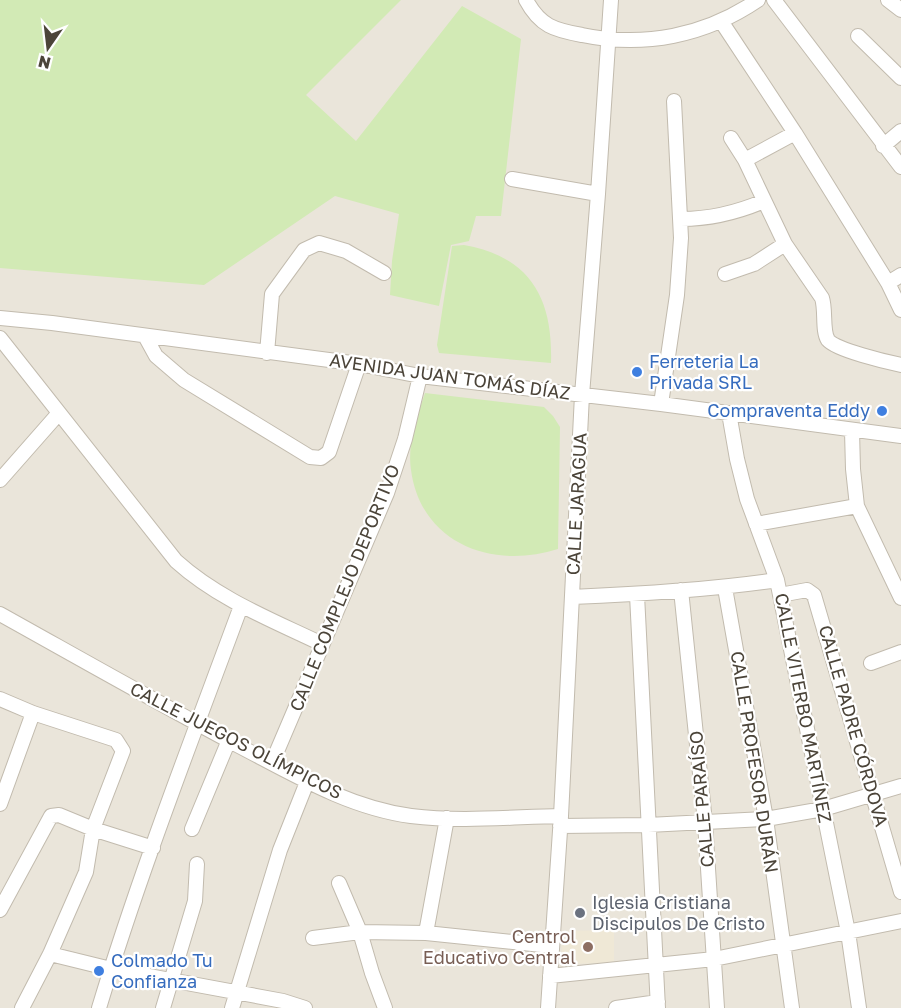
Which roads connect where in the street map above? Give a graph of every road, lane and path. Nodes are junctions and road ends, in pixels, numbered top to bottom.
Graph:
1 (526, 0) edge
2 (610, 0) edge
3 (758, 0) edge
4 (774, 0) edge
5 (888, 0) edge
6 (901, 10) edge
7 (721, 21) junction
8 (858, 36) dead end
9 (607, 40) junction
10 (901, 78) edge
11 (674, 101) dead end
12 (901, 131) edge
13 (795, 133) junction
14 (731, 138) dead end
15 (883, 146) junction
16 (745, 160) junction
17 (901, 167) edge
18 (512, 178) dead end
19 (598, 194) junction
20 (764, 201) junction
21 (681, 219) junction
22 (785, 244) junction
23 (384, 273) dead end
24 (725, 274) dead end
25 (901, 275) edge
26 (888, 283) junction
27 (901, 310) edge
28 (0, 318) edge
29 (146, 336) junction
30 (0, 338) edge
31 (267, 353) junction
32 (359, 364) junction
33 (901, 365) edge
34 (420, 376) junction
35 (582, 395) junction
36 (661, 404) junction
37 (59, 413) junction
38 (729, 413) junction
39 (852, 431) junction
40 (901, 436) edge
41 (0, 480) edge
42 (857, 506) junction
43 (756, 524) junction
44 (777, 580) junction
45 (725, 588) junction
46 (681, 590) junction
47 (637, 595) junction
48 (780, 595) junction
49 (572, 597) junction
50 (901, 598) edge
51 (241, 606) junction
52 (0, 614) edge
53 (322, 644) junction
54 (901, 652) edge
55 (871, 663) dead end
56 (0, 699) edge
57 (33, 713) junction
58 (198, 724) junction
59 (229, 740) junction
60 (272, 763) junction
61 (307, 782) junction
62 (901, 786) edge
63 (873, 795) junction
64 (0, 804) edge
65 (823, 809) junction
66 (447, 818) junction
67 (766, 819) junction
68 (560, 821) junction
69 (705, 822) junction
70 (648, 825) junction
71 (93, 829) junction
72 (192, 829) dead end
73 (153, 848) junction
74 (197, 864) dead end
75 (339, 883) dead end
76 (901, 892) edge
77 (0, 910) edge
78 (901, 921) edge
79 (360, 932) junction
80 (848, 932) junction
81 (426, 933) junction
82 (313, 938) dead end
83 (782, 945) junction
84 (551, 946) junction
85 (50, 954) junction
86 (714, 959) junction
87 (656, 966) junction
88 (111, 969) junction
89 (550, 976) junction
90 (172, 981) junction
91 (236, 993) junction
92 (658, 1005) edge
93 (22, 1008) edge
94 (99, 1008) edge
95 (163, 1008) edge
96 (232, 1008) edge
97 (305, 1008) edge
98 (386, 1008) edge
99 (548, 1008) edge
100 (616, 1008) edge
101 (717, 1008) edge
102 (792, 1008) edge
103 (859, 1008) edge

1 - 9 street
2 - 9 street, CALLE JARAGUA
3 - 7 street
4 - 15 street
5 - 6 street
7 - 9 street
7 - 13 street
8 - 10 street
9 - 19 street, CALLE JARAGUA
11 - 21 street
12 - 15 street
13 - 16 street
13 - 26 street
14 - 16 street
15 - 17 street
16 - 20 street
18 - 19 street
19 - 35 street, CALLE JARAGUA
20 - 21 street
20 - 22 street
21 - 36 street
22 - 24 street
22 - 33 street
23 - 31 street
25 - 26 street
26 - 27 street
28 - 29 street, AVENIDA JUAN TOMÁS DÍAZ
29 - 31 street, AVENIDA JUAN TOMÁS DÍAZ
29 - 32 street
30 - 37 street
31 - 32 street, AVENIDA JUAN TOMÁS DÍAZ
32 - 34 street, AVENIDA JUAN TOMÁS DÍAZ
34 - 35 street, AVENIDA JUAN TOMÁS DÍAZ
34 - 53 street, CALLE COMPLEJO DEPORTIVO
35 - 36 street, AVENIDA JUAN TOMÁS DÍAZ
35 - 49 street, CALLE JARAGUA
36 - 38 street, AVENIDA JUAN TOMÁS DÍAZ
37 - 41 street
37 - 51 street
38 - 39 street, AVENIDA JUAN TOMÁS DÍAZ
38 - 43 street, CALLE VITERBO MARTÍNEZ
39 - 40 street, AVENIDA JUAN TOMÁS DÍAZ
39 - 42 street
42 - 43 street
42 - 50 street
43 - 44 street, CALLE VITERBO MARTÍNEZ
44 - 45 street
44 - 48 street, CALLE VITERBO MARTÍNEZ
45 - 46 street
45 - 67 street, CALLE PROFESOR DURÁN
46 - 47 street
46 - 69 street, CALLE PARAÍSO
47 - 49 street
47 - 70 street
48 - 63 street, CALLE PADRE CÓRDOVA
48 - 65 street, CALLE VITERBO MARTÍNEZ
49 - 68 street, CALLE JARAGUA
51 - 53 street
51 - 58 street
52 - 58 street, CALLE JUEGOS OLÍMPICOS
53 - 60 street, CALLE COMPLEJO DEPORTIVO
54 - 55 street
56 - 57 street
57 - 64 street
57 - 71 street
58 - 59 street, CALLE JUEGOS OLÍMPICOS
58 - 73 street
59 - 60 street, CALLE JUEGOS OLÍMPICOS
59 - 72 street
60 - 61 street, CALLE JUEGOS OLÍMPICOS
61 - 66 street, CALLE JUEGOS OLÍMPICOS
61 - 91 street
62 - 63 street, CALLE JUEGOS OLÍMPICOS
63 - 65 street, CALLE JUEGOS OLÍMPICOS
63 - 76 street, CALLE PADRE CÓRDOVA
65 - 67 street, CALLE JUEGOS OLÍMPICOS
65 - 80 street, CALLE VITERBO MARTÍNEZ
66 - 68 street, CALLE JUEGOS OLÍMPICOS
66 - 81 street
67 - 69 street, CALLE JUEGOS OLÍMPICOS
67 - 83 street, CALLE PROFESOR DURÁN
68 - 70 street, CALLE JUEGOS OLÍMPICOS
68 - 84 street, CALLE JARAGUA
69 - 70 street, CALLE JUEGOS OLÍMPICOS
69 - 86 street, CALLE PARAÍSO
70 - 87 street
71 - 73 street
71 - 77 street
71 - 85 street
73 - 88 street
74 - 90 street
75 - 79 street
78 - 80 street
79 - 81 street
79 - 82 street
79 - 98 street
80 - 83 street
80 - 103 street, CALLE VITERBO MARTÍNEZ
81 - 84 street
83 - 86 street
83 - 102 street, CALLE PROFESOR DURÁN
84 - 89 street, CALLE JARAGUA
85 - 88 street
85 - 93 street
86 - 87 street
86 - 101 street, CALLE PARAÍSO
87 - 89 street
87 - 92 street
88 - 90 street
88 - 94 street
89 - 99 street, CALLE JARAGUA
90 - 91 street
90 - 95 street
91 - 96 street
91 - 97 street
92 - 100 street

